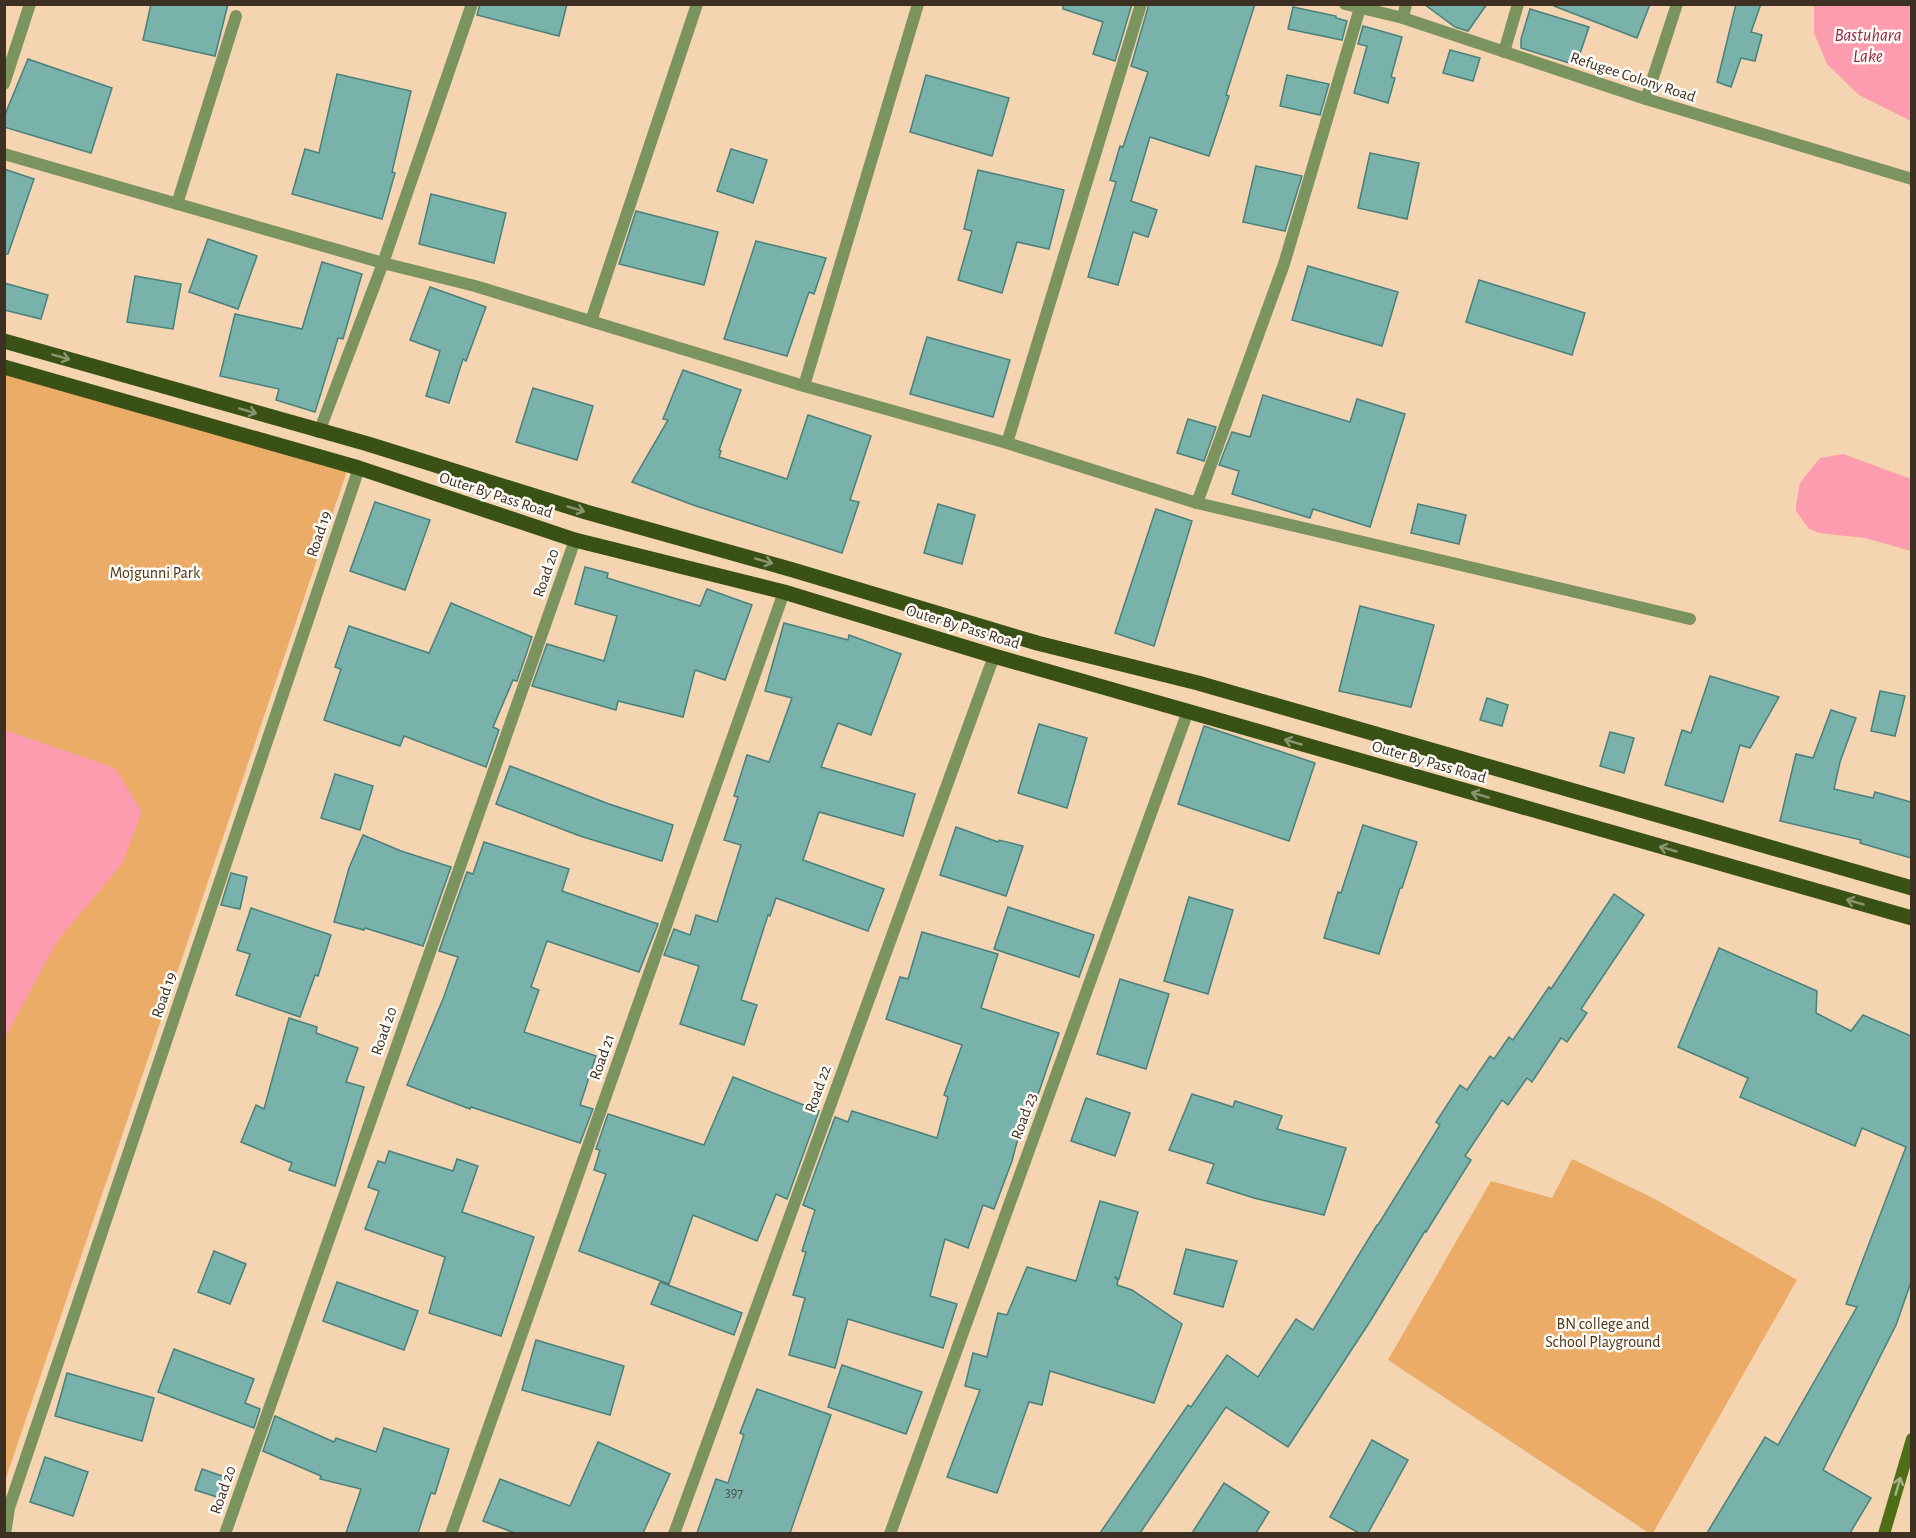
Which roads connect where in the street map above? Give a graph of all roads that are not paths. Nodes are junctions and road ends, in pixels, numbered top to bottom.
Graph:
1 (30, 4) edge
2 (472, 4) edge
3 (697, 4) edge
4 (918, 4) edge
5 (1141, 4) edge
6 (1345, 4) edge
7 (1406, 4) edge
8 (1518, 4) edge
9 (1677, 4) edge
10 (1360, 8) junction
11 (236, 16) dead end
12 (1402, 18) junction
13 (1504, 52) junction
14 (4, 84) edge
15 (1646, 99) junction
16 (4, 154) edge
17 (1911, 178) edge
18 (177, 204) junction
19 (383, 263) junction
20 (591, 321) junction
21 (4, 341) edge
22 (4, 368) edge
23 (804, 386) junction
24 (319, 432) junction
25 (1007, 443) junction
26 (358, 468) junction
27 (1197, 503) junction
28 (575, 540) junction
29 (784, 592) junction
30 (1690, 620) dead end
31 (993, 656) junction
32 (1188, 711) junction
33 (1911, 888) edge
34 (1911, 918) edge
35 (1911, 1439) edge
36 (5, 1533) edge
37 (225, 1533) edge
38 (452, 1533) edge
39 (674, 1533) edge
40 (890, 1533) edge
41 (1884, 1533) edge

1 - 14 street
2 - 19 street
3 - 20 street
4 - 23 street
5 - 25 street
6 - 10 street, Refugee Colony Road
7 - 12 street
8 - 13 street
9 - 15 street
10 - 12 street, Refugee Colony Road
10 - 27 street
11 - 18 street
12 - 13 street, Refugee Colony Road
13 - 15 street, Refugee Colony Road
15 - 17 street, Refugee Colony Road
16 - 18 street
18 - 19 street
19 - 20 street
19 - 24 street
20 - 23 street
21 -> 24 main road, Outer By Pass Road
22 - 26 main road, Outer By Pass Road
23 - 25 street
24 -> 33 main road, Outer By Pass Road
25 - 27 street
26 - 28 main road, Outer By Pass Road
26 - 36 street, Road 19
27 - 30 street
28 - 29 main road, Outer By Pass Road
28 - 37 street, Road 20
29 - 31 main road, Outer By Pass Road
29 - 38 street, Road 21
31 - 32 main road, Outer By Pass Road
31 - 39 street, Road 22
34 -> 32 main road, Outer By Pass Road
32 - 40 street, Road 23
41 -> 35 main road

